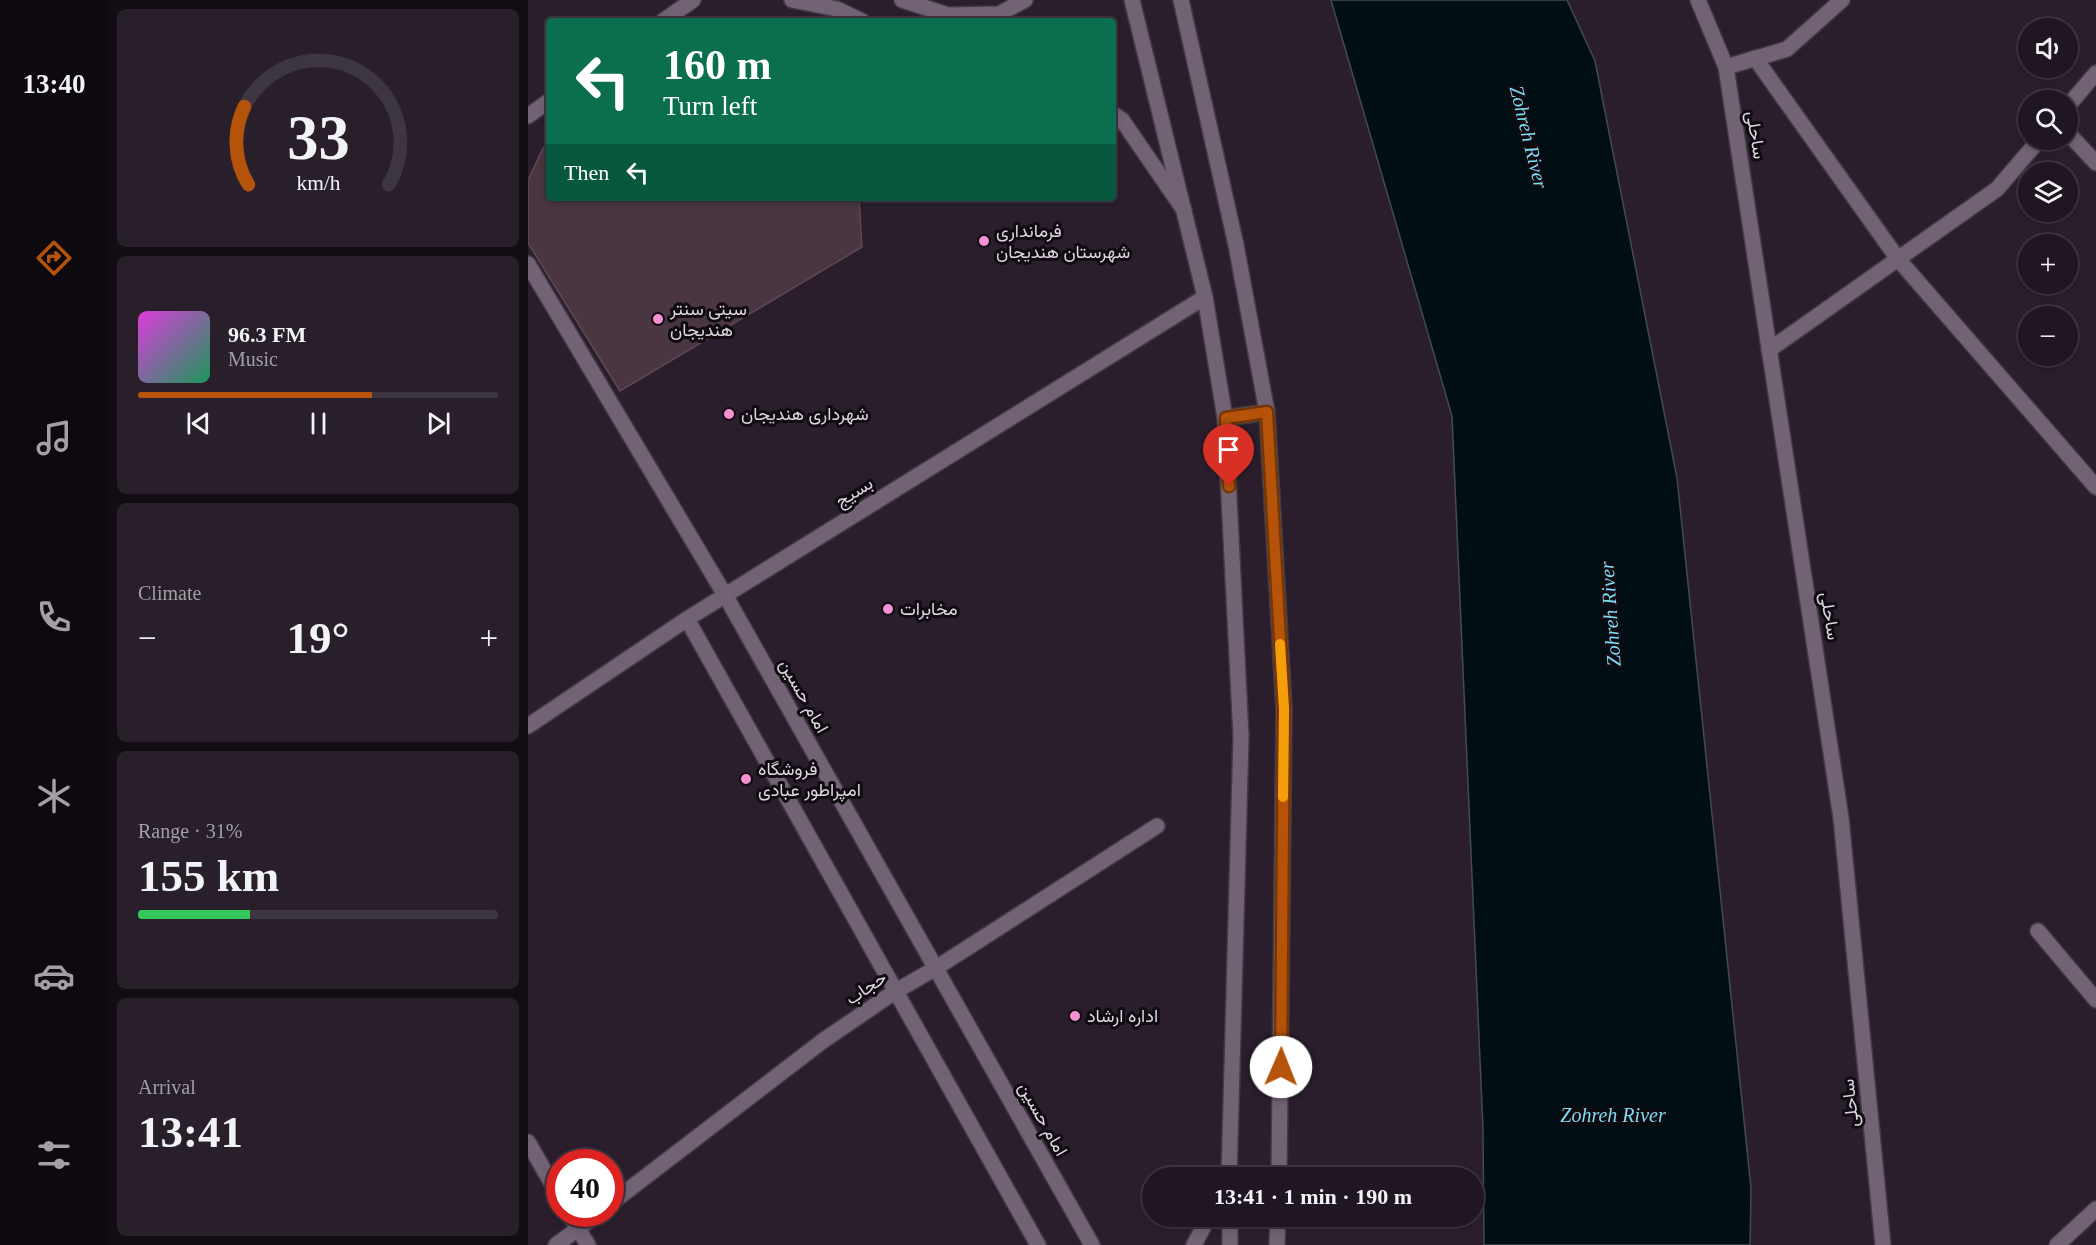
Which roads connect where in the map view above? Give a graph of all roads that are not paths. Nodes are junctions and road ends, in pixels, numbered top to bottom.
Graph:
1 (693, 0) edge
2 (792, 0) edge
3 (902, 0) edge
4 (1024, 0) edge
5 (1132, 0) edge
6 (1181, 0) edge
7 (1698, 0) edge
8 (1842, 0) edge
9 (667, 18) edge
10 (856, 18) edge
11 (1755, 58) junction
12 (1726, 67) junction
13 (2096, 73) edge
14 (2078, 94) edge
15 (546, 104) edge
16 (528, 116) edge
17 (1116, 116) edge
18 (2078, 144) edge
19 (2030, 150) edge
20 (2096, 163) edge
21 (1184, 210) junction
22 (1898, 259) junction
23 (528, 264) edge
24 (1205, 297) junction
25 (1769, 350) junction
26 (1267, 412) junction
27 (1226, 418) junction
28 (2096, 487) edge
29 (725, 595) junction
30 (687, 619) junction
31 (528, 726) edge
32 (1157, 826) dead end
33 (2038, 931) dead end
34 (936, 968) junction
35 (896, 991) junction
36 (2096, 1000) edge
37 (528, 1143) edge
38 (1230, 1167) edge
39 (1279, 1167) edge
40 (546, 1174) edge
41 (624, 1193) edge
42 (2096, 1209) edge
43 (581, 1227) edge
44 (1203, 1227) edge
45 (1230, 1227) edge
46 (1278, 1227) edge
47 (578, 1229) junction
48 (556, 1245) edge
49 (588, 1245) edge
50 (1038, 1245) edge
51 (1092, 1245) edge
52 (1194, 1245) edge
53 (1230, 1245) edge
54 (1277, 1245) edge
55 (1883, 1245) edge
56 (2056, 1245) edge

1 - 9 street
2 - 10 street
3 - 4 street
5 - 21 street
6 - 26 street
7 - 12 street, ساحلی
8 - 11 street
11 - 12 street
11 - 22 street
12 - 25 street, ساحلی
13 - 14 street
15 - 16 street
17 - 21 street
18 - 20 street
19 - 22 street
21 - 24 street
22 - 25 street
22 - 28 street
23 - 29 street, امام حسین
24 - 27 street
24 - 29 street, بسیج
25 - 55 street, ساحلی
26 - 27 street
26 - 39 street
27 - 38 street
29 - 30 street, بسیج
29 - 34 street, امام حسین
30 - 31 street, بسیج
30 - 35 street
32 - 34 street, حجاب
33 - 36 street
34 - 35 street, حجاب
34 - 51 street, امام حسین
35 - 41 street, حجاب
35 - 50 street
37 - 40 street
42 - 56 street
43 - 47 street
44 - 52 street
45 - 53 street
46 - 54 street
47 - 48 street
47 - 49 street

